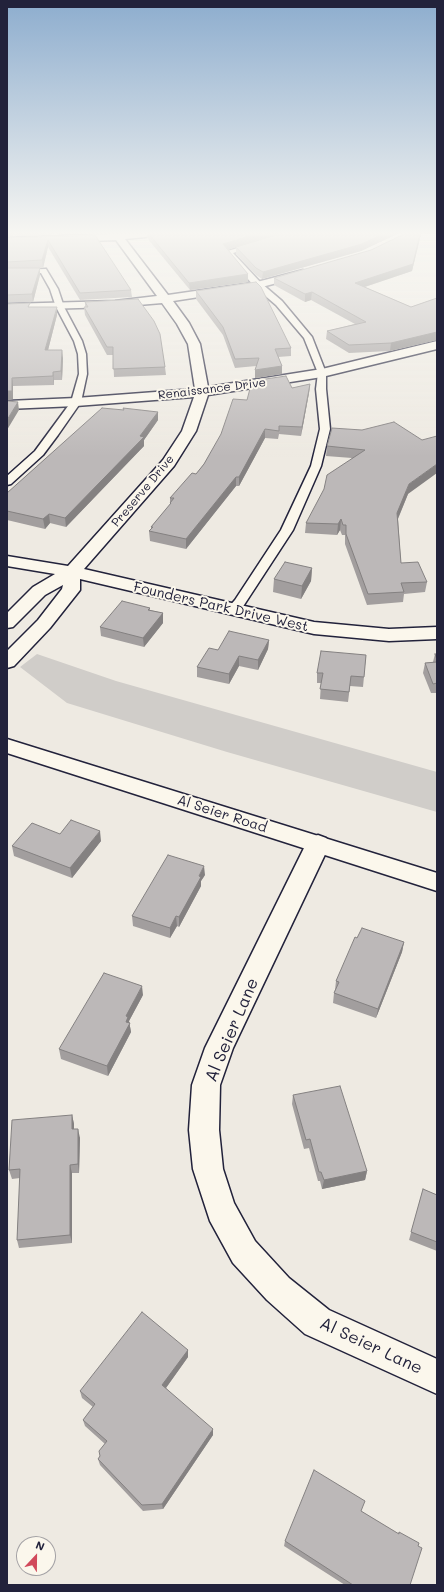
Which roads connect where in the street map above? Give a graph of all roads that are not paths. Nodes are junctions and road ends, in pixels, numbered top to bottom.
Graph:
1 (61, 308) edge
2 (173, 308) edge
3 (284, 308) edge
4 (437, 345) edge
5 (322, 373) junction
6 (202, 392) junction
7 (76, 402) junction
8 (7, 405) edge
9 (7, 482) edge
10 (7, 561) edge
11 (72, 572) junction
12 (232, 610) junction
13 (7, 623) edge
14 (437, 633) edge
15 (7, 662) edge
16 (7, 746) edge
17 (318, 844) junction
18 (437, 882) edge
19 (437, 1377) edge

1 - 7 lane
2 - 6 street, Preserve Drive
3 - 5 lane
4 - 5 street, Renaissance Drive
5 - 6 street, Renaissance Drive
5 - 12 lane
6 - 7 street, Renaissance Drive
6 - 11 street, Preserve Drive
7 - 8 street, Renaissance Drive
7 - 9 lane
10 - 11 street, Founders Park Drive West
11 - 12 street, Founders Park Drive West
11 - 13 street, Preserve Drive
11 - 15 street
12 - 14 street, Founders Park Drive West
16 - 17 street, Al Seier Road
17 - 18 street, Al Seier Road
17 - 19 street, Al Seier Lane

